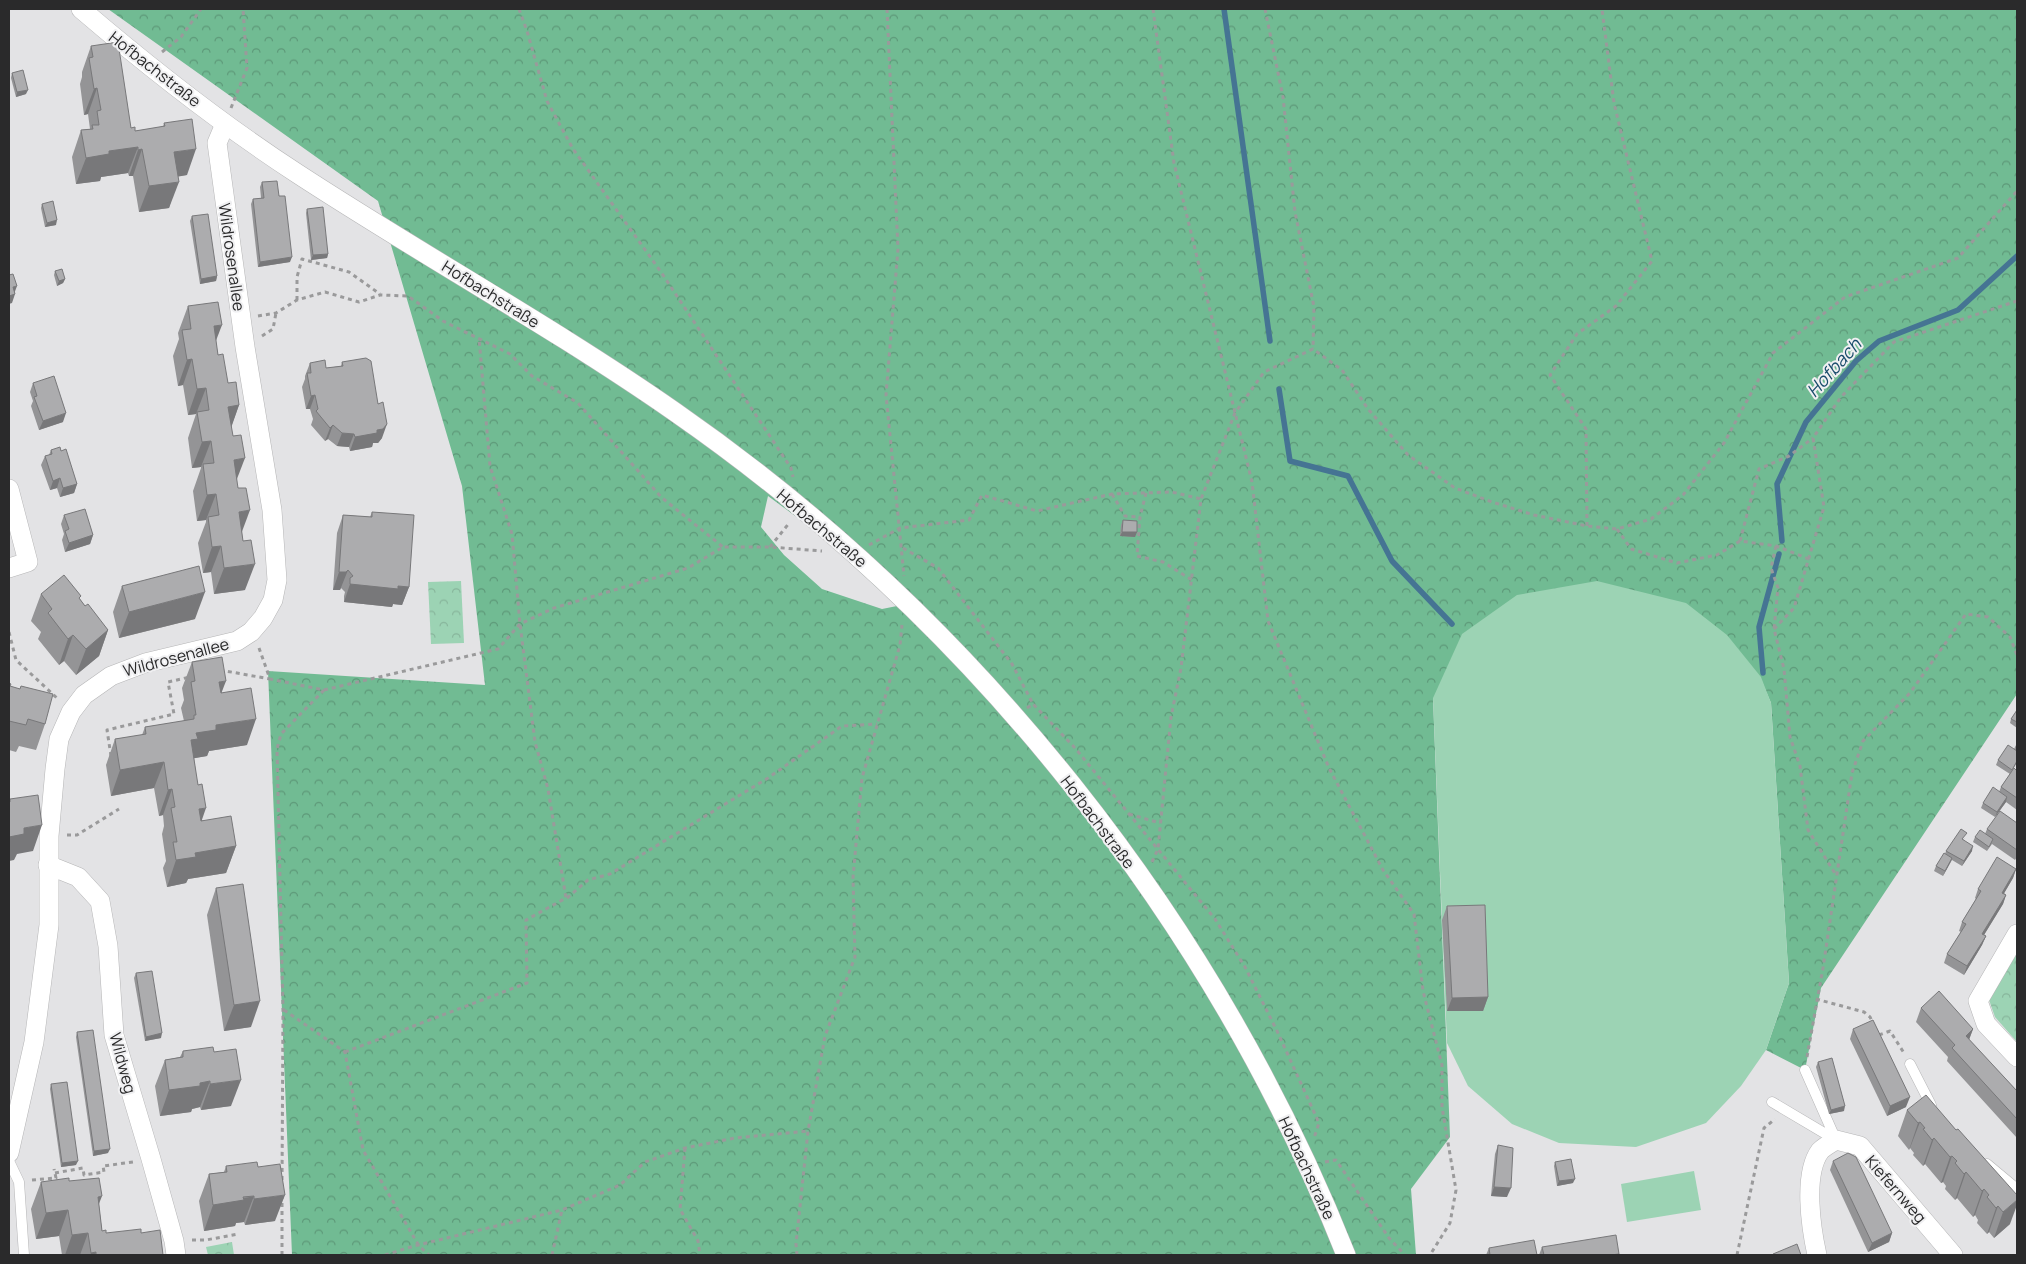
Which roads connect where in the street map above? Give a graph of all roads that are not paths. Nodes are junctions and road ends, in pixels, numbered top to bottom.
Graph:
1 (80, 9) edge
2 (225, 124) junction
3 (9, 489) edge
4 (9, 568) edge
5 (48, 865) junction
6 (2017, 934) edge
7 (2017, 1057) edge
8 (1910, 1064) road end
9 (1805, 1070) road end
10 (1772, 1102) dead end
11 (1934, 1112) edge
12 (1836, 1140) junction
13 (9, 1153) edge
14 (1981, 1159) edge
15 (9, 1161) edge
16 (2017, 1189) edge
17 (24, 1255) edge
18 (176, 1255) edge
19 (1346, 1255) edge
20 (1817, 1255) edge
21 (1953, 1255) edge

1 - 2 street, Hofbachstraße
2 - 5 street, Wildrosenallee
2 - 19 street, Hofbachstraße
3 - 4 street
5 - 13 street, Wildrosenallee
5 - 18 street, Wildweg
6 - 7 street
8 - 11 lane
9 - 12 lane
10 - 12 lane
12 - 20 street
12 - 21 street, Kiefernweg
14 - 16 lane
15 - 17 lane

